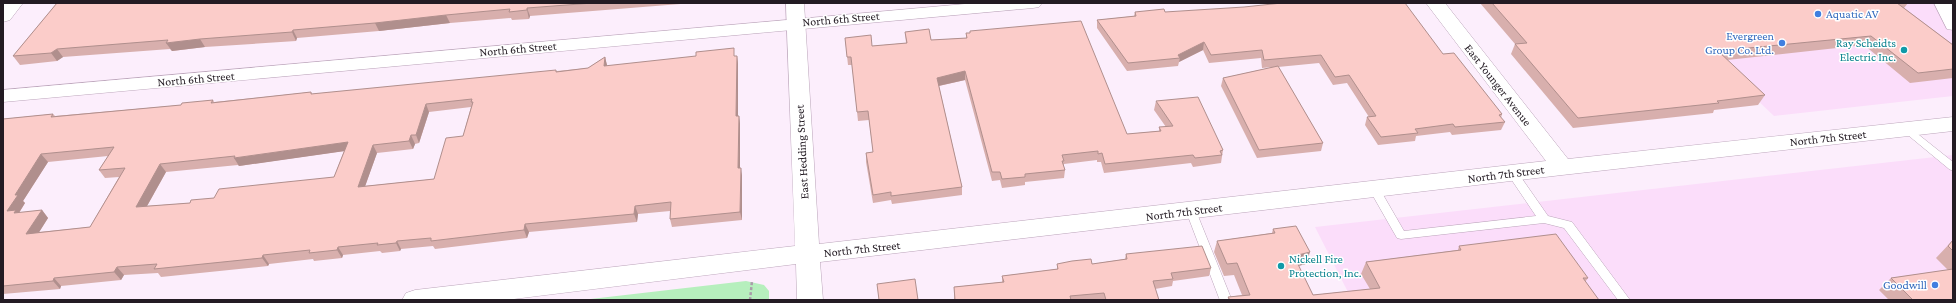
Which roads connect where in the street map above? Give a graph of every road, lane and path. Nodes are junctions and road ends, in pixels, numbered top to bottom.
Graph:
1 (14, 3) edge
2 (1034, 3) edge
3 (1435, 3) edge
4 (1943, 3) edge
5 (796, 13) edge
6 (3, 16) edge
7 (1953, 25) edge
8 (3, 96) edge
9 (1953, 124) edge
10 (1906, 129) junction
11 (1953, 167) edge
12 (1562, 168) junction
13 (1512, 173) junction
14 (1374, 189) junction
15 (1191, 211) junction
16 (1544, 219) junction
17 (807, 255) junction
18 (752, 279) dead end
19 (1225, 298) dead end
20 (415, 300) edge
21 (750, 300) edge
22 (810, 300) edge
23 (1624, 300) edge

1 - 6 street
2 - 5 street, North 6th Street
3 - 12 street, East Younger Avenue
4 - 7 street
5 - 8 street, North 6th Street
5 - 17 street, East Hedding Street
9 - 10 street, North 7th Street
10 - 11 lane
10 - 12 street, North 7th Street
12 - 13 street, North 7th Street
13 - 14 street, North 7th Street
13 - 16 lane
14 - 15 street, North 7th Street
14 - 16 lane
15 - 17 street, North 7th Street
15 - 19 lane
16 - 23 lane
17 - 20 street, North 7th Street
17 - 22 street, East Hedding Street
18 - 21 path

